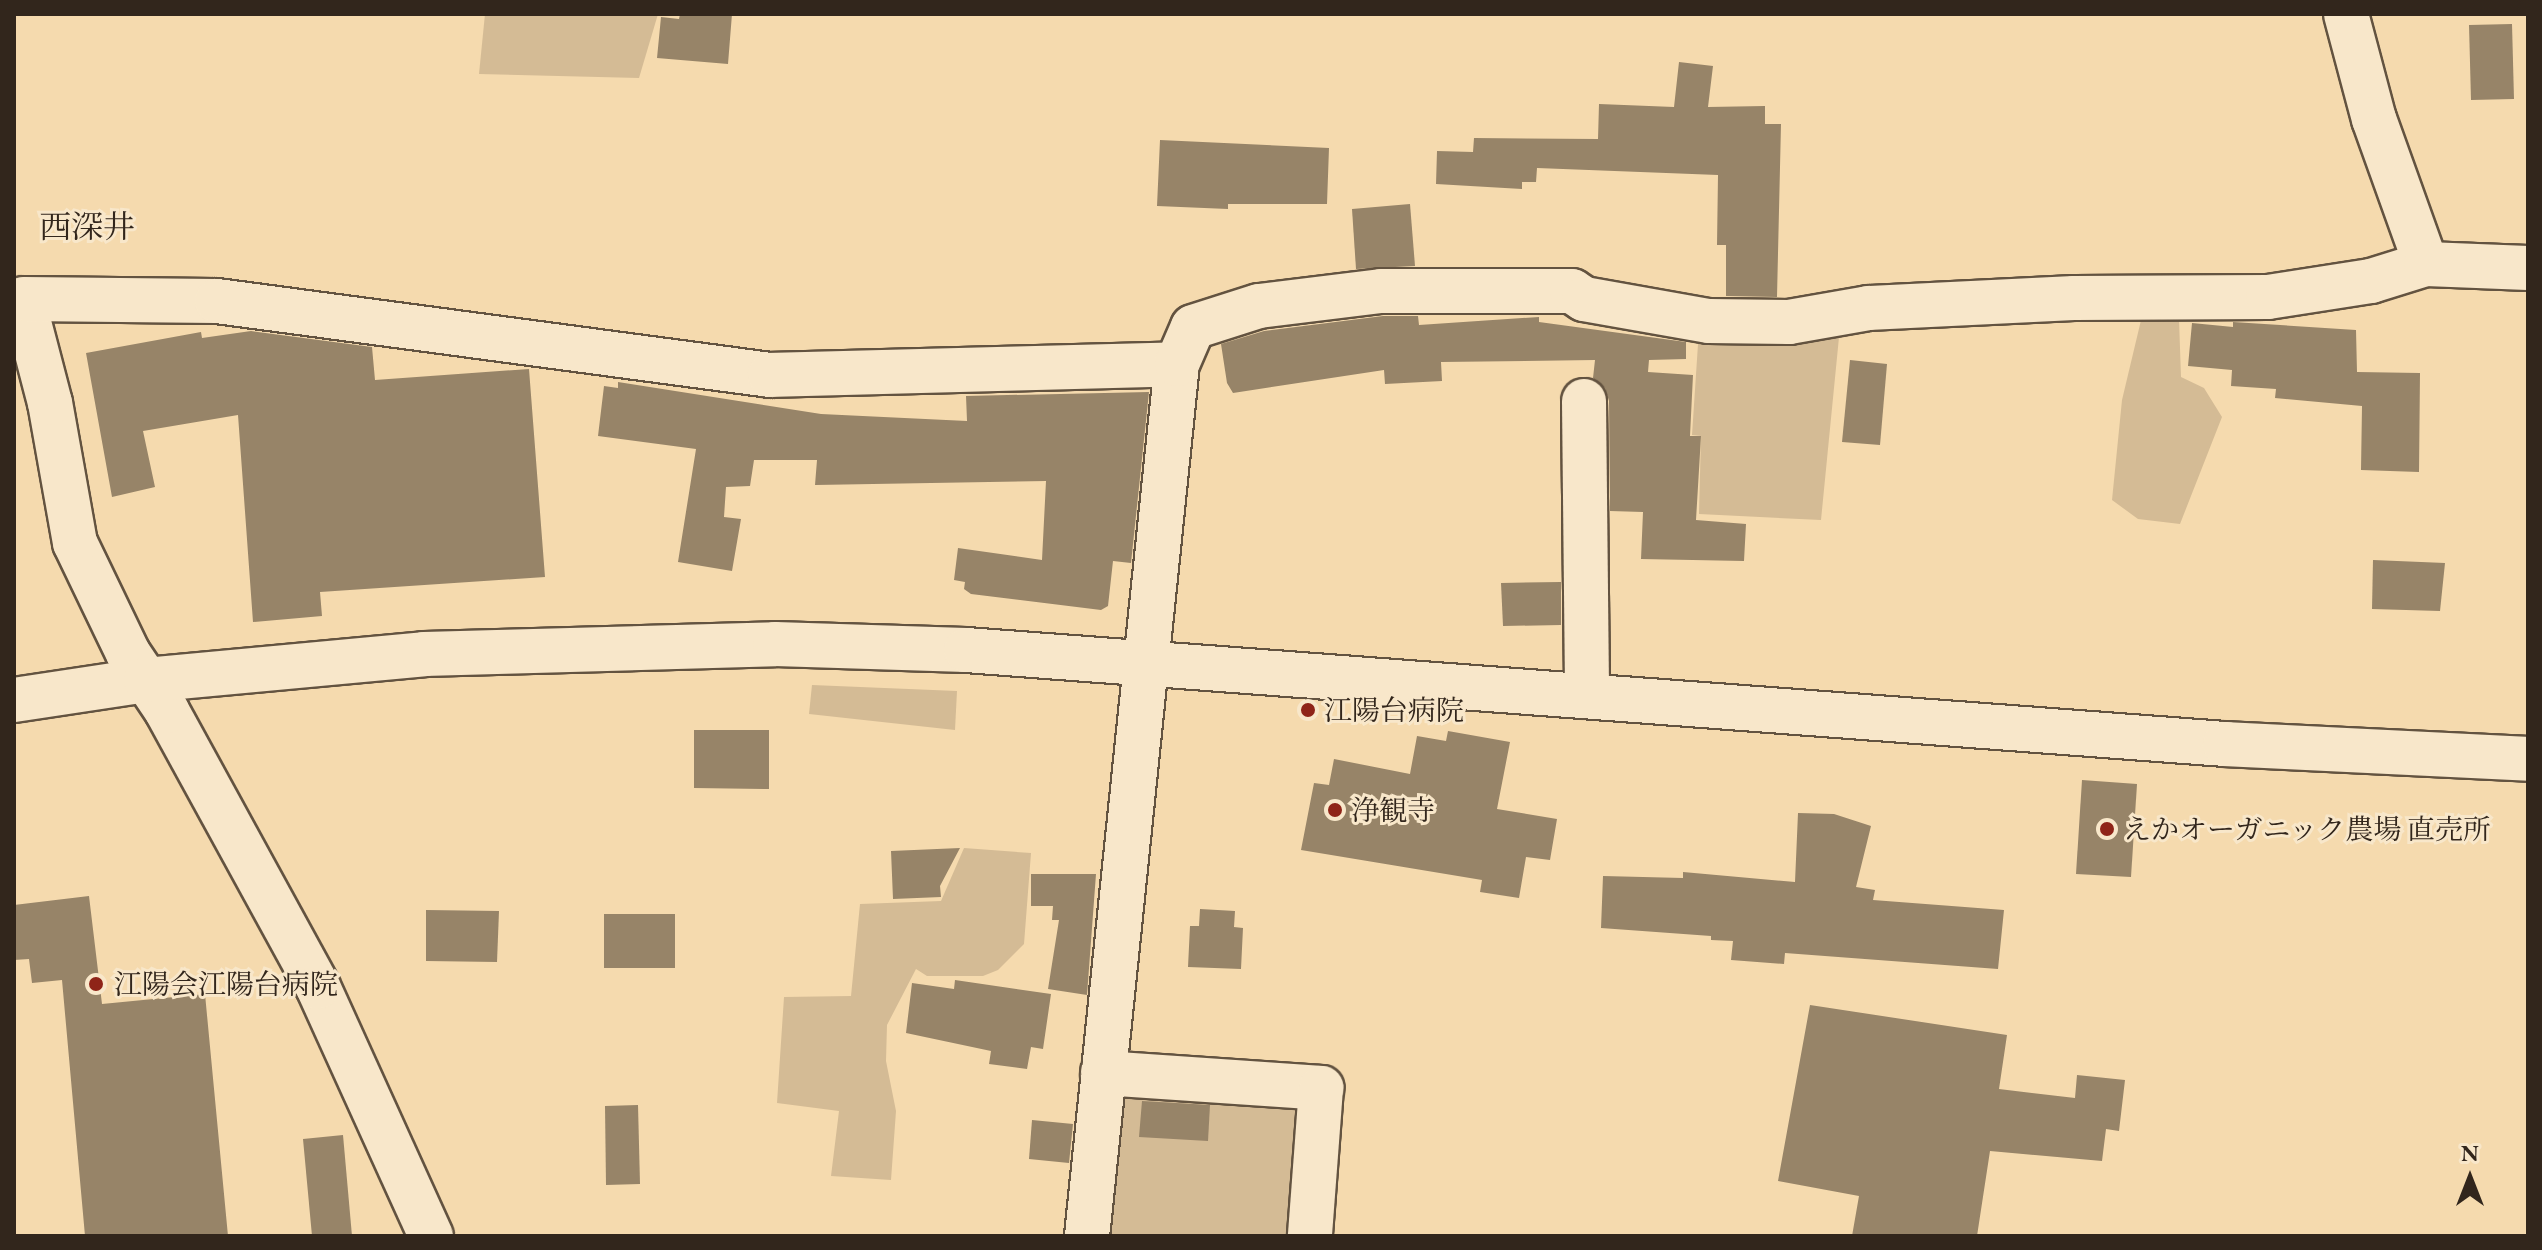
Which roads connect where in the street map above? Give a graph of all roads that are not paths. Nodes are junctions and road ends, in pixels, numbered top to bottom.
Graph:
1 (2346, 14) edge
2 (2426, 264) junction
3 (2528, 268) edge
4 (23, 341) edge
5 (1177, 364) junction
6 (1584, 401) dead end
7 (1150, 664) junction
8 (146, 680) junction
9 (1587, 696) junction
10 (14, 700) edge
11 (2528, 759) edge
12 (1103, 1073) junction
13 (431, 1236) edge
14 (1087, 1236) edge
15 (1310, 1236) edge

1 - 2 street
2 - 3 street
2 - 5 street
4 - 5 street
4 - 8 street
5 - 7 street
6 - 9 street
7 - 8 street
7 - 9 street
7 - 12 street
8 - 10 street
8 - 13 street
9 - 11 street
12 - 14 street
12 - 15 street

